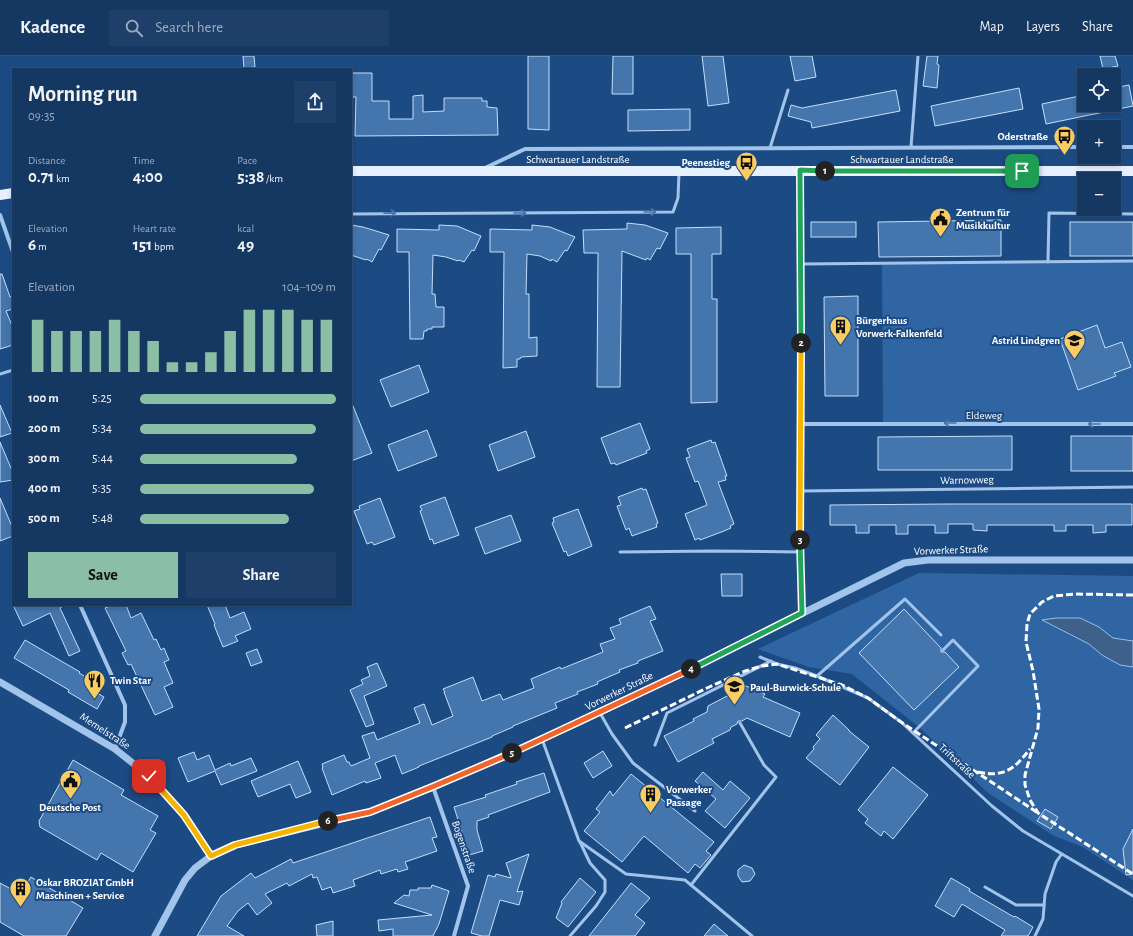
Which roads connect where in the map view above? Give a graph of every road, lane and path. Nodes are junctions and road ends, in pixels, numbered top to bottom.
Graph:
1 (918, 56) edge
2 (788, 90) dead end
3 (1133, 146) edge
4 (911, 147) junction
5 (1077, 147) edge
6 (1121, 147) edge
7 (770, 148) junction
8 (800, 170) junction
9 (352, 171) edge
10 (478, 171) junction
11 (679, 171) junction
12 (1133, 171) edge
13 (12, 193) edge
14 (0, 195) edge
15 (352, 214) edge
16 (1133, 214) edge
17 (0, 215) edge
18 (12, 249) edge
19 (1048, 262) junction
20 (1133, 262) edge
21 (800, 264) junction
22 (801, 287) joint
23 (12, 370) edge
24 (0, 374) edge
25 (801, 418) joint
26 (801, 424) junction
27 (1133, 424) edge
28 (1133, 488) edge
29 (800, 491) junction
30 (620, 552) dead end
31 (800, 552) junction
32 (1133, 560) edge
33 (80, 606) edge
34 (802, 613) junction
35 (941, 635) dead end
36 (943, 650) dead end
37 (760, 657) dead end
38 (771, 661) junction
39 (817, 676) junction
40 (0, 682) edge
41 (600, 712) junction
42 (740, 722) dead end
43 (913, 733) junction
44 (542, 739) junction
45 (655, 745) dead end
46 (114, 749) junction
47 (432, 787) junction
48 (695, 811) dead end
49 (579, 841) junction
50 (1061, 855) junction
51 (211, 856) junction
52 (691, 885) junction
53 (985, 887) dead end
54 (1133, 896) edge
55 (1044, 905) junction
56 (155, 936) edge
57 (454, 936) edge
58 (570, 936) edge
59 (752, 936) edge
60 (1035, 936) edge

1 - 4 lane
2 - 7 lane
3 - 6 street
4 - 5 street, Schwartauer Landstraße
4 - 7 street, Schwartauer Landstraße
7 - 10 street, Schwartauer Landstraße
8 - 11 main road, Schwartauer Landstraße
8 - 12 main road, Schwartauer Landstraße
8 - 21 street
9 - 10 main road, Schwartauer Landstraße
10 - 11 main road, Schwartauer Landstraße
15 -> 11 lane
13 - 14 main road
16 - 19 lane
17 - 18 street
19 - 20 lane
19 - 21 lane
21 - 22 street
22 - 25 street
23 - 24 lane
25 - 26 street
27 -> 26 street, Eldeweg
26 - 29 street
28 - 29 lane, Warnowweg
29 - 31 street
30 - 31 lane
31 - 34 street
32 - 34 street, Vorwerker Straße
33 - 46 street
34 - 41 street, Vorwerker Straße
35 - 39 lane
36 - 43 lane
37 - 38 lane, Triftstraße
38 - 39 lane, Triftstraße
38 - 45 lane
39 - 43 lane, Triftstraße
40 - 46 street, Memelstraße
41 - 44 street, Vorwerker Straße
41 - 48 lane
42 - 52 lane
43 - 50 lane, Triftstraße
44 - 47 street, Vorwerker Straße
44 - 49 lane
46 - 51 street, Memelstraße
47 - 51 street, Vorwerker Straße
47 - 57 street, Bogenstraße
49 - 52 lane
49 - 58 lane
50 - 54 lane, Triftstraße
50 - 55 lane
51 - 56 street, Vorwerker Straße
52 - 59 lane
53 - 55 lane
55 - 60 lane

